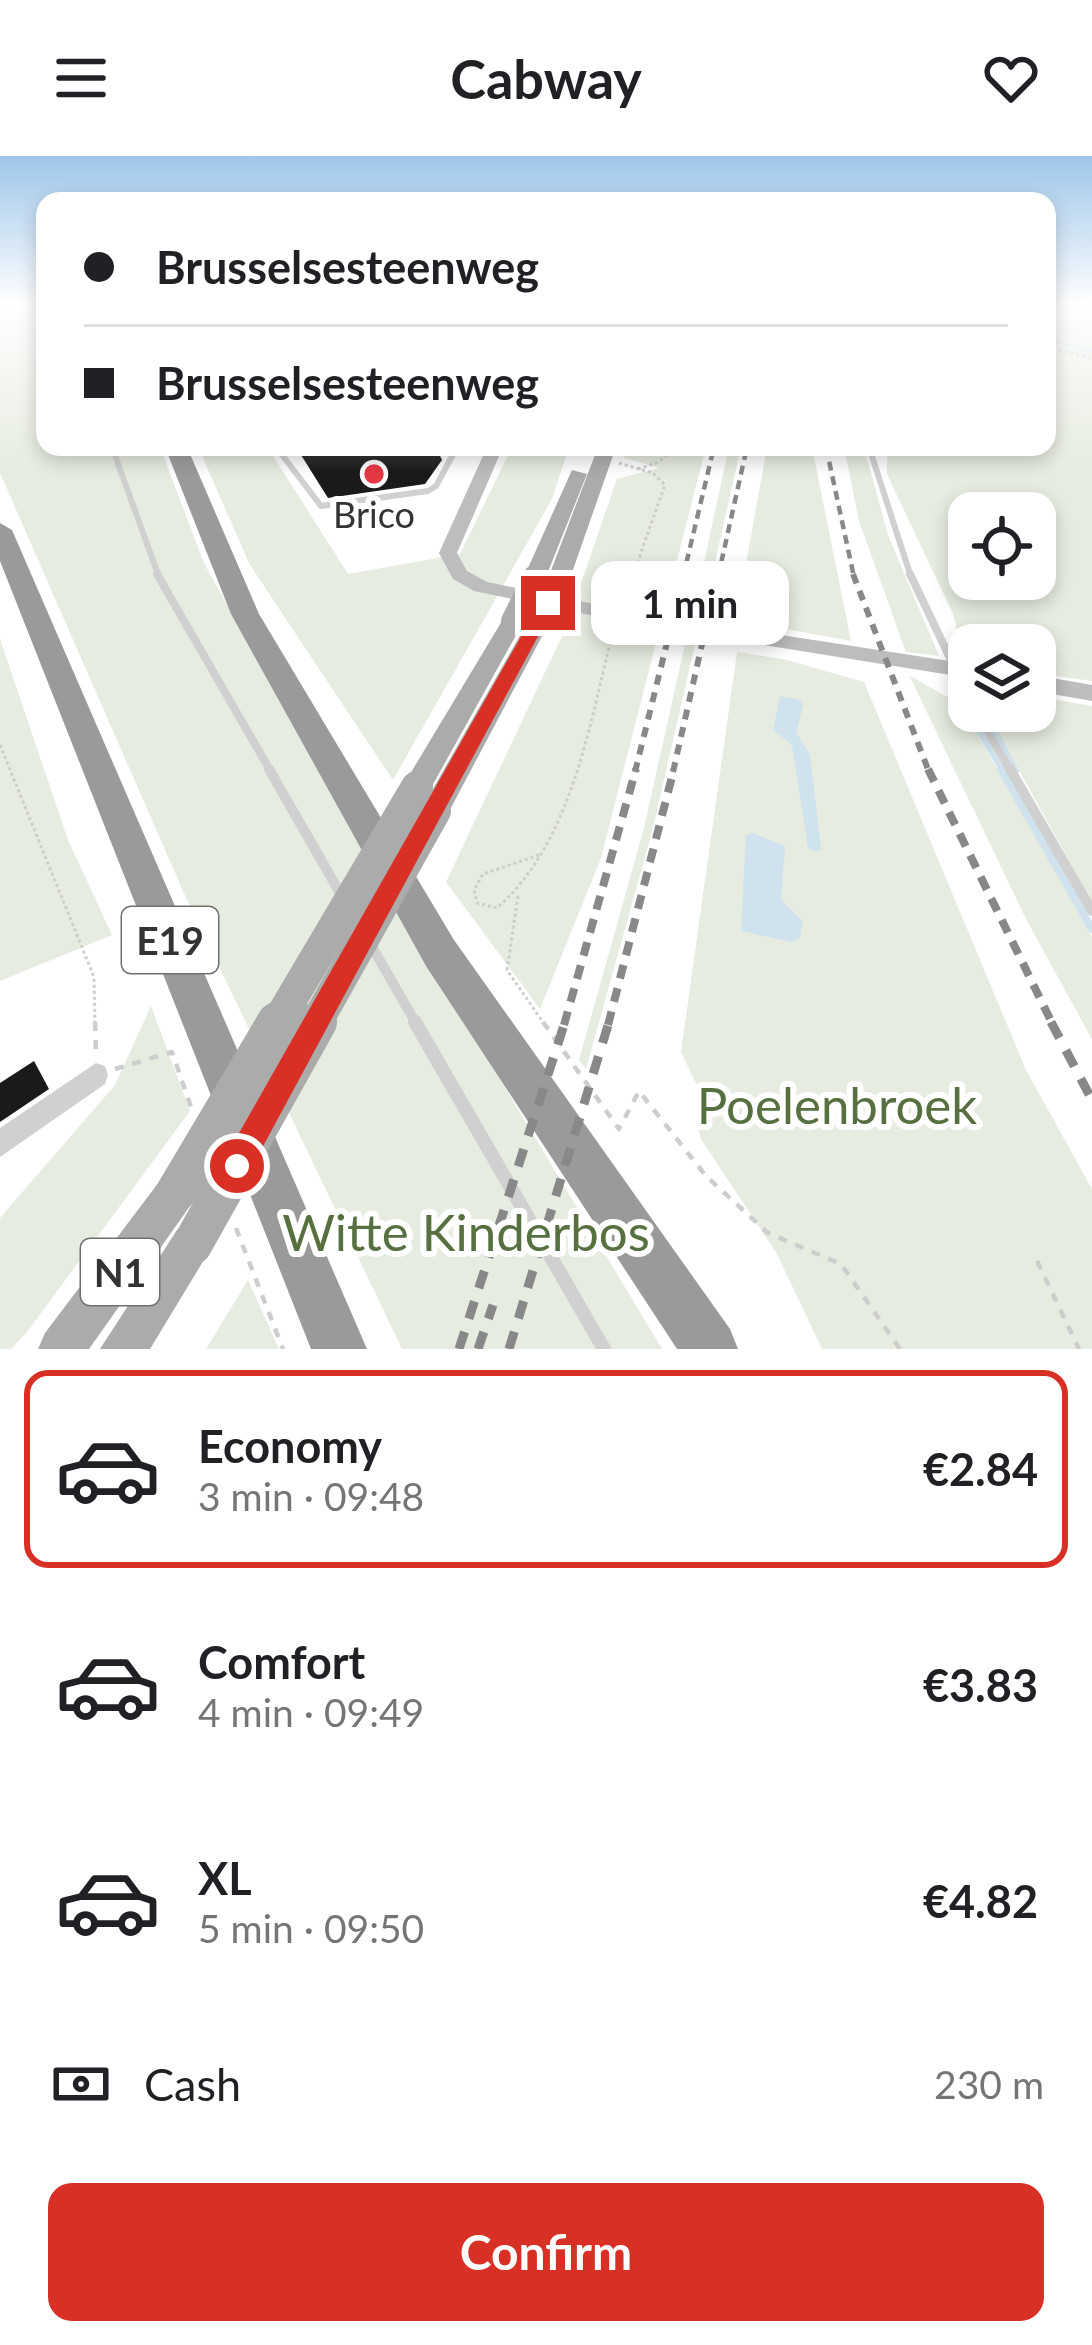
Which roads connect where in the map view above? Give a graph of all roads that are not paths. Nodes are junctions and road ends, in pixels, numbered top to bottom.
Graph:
1 (115, 456) edge
2 (180, 456) edge
3 (283, 456) edge
4 (452, 456) edge
5 (491, 456) edge
6 (585, 456) edge
7 (612, 456) edge
8 (872, 456) edge
9 (2, 537) edge
10 (547, 579) junction
11 (948, 645) edge
12 (948, 668) edge
13 (1056, 687) edge
14 (1092, 693) edge
15 (988, 732) edge
16 (426, 799) junction
17 (1092, 911) edge
18 (96, 1075) road end
19 (0, 1144) edge
20 (61, 1349) edge
21 (123, 1349) edge
22 (339, 1349) edge
23 (604, 1349) edge
24 (710, 1349) edge

1 - 23 lane
2 - 24 highway
3 - 4 lane
5 - 12 street
6 - 10 main road, N1
7 - 10 main road, N1
8 - 11 lane
9 - 22 highway, E19
10 - 16 main road, N1, bridge
13 - 14 street
15 - 17 lane
16 - 20 main road, N1, bridge
16 - 21 main road, N1, bridge
18 - 19 street

